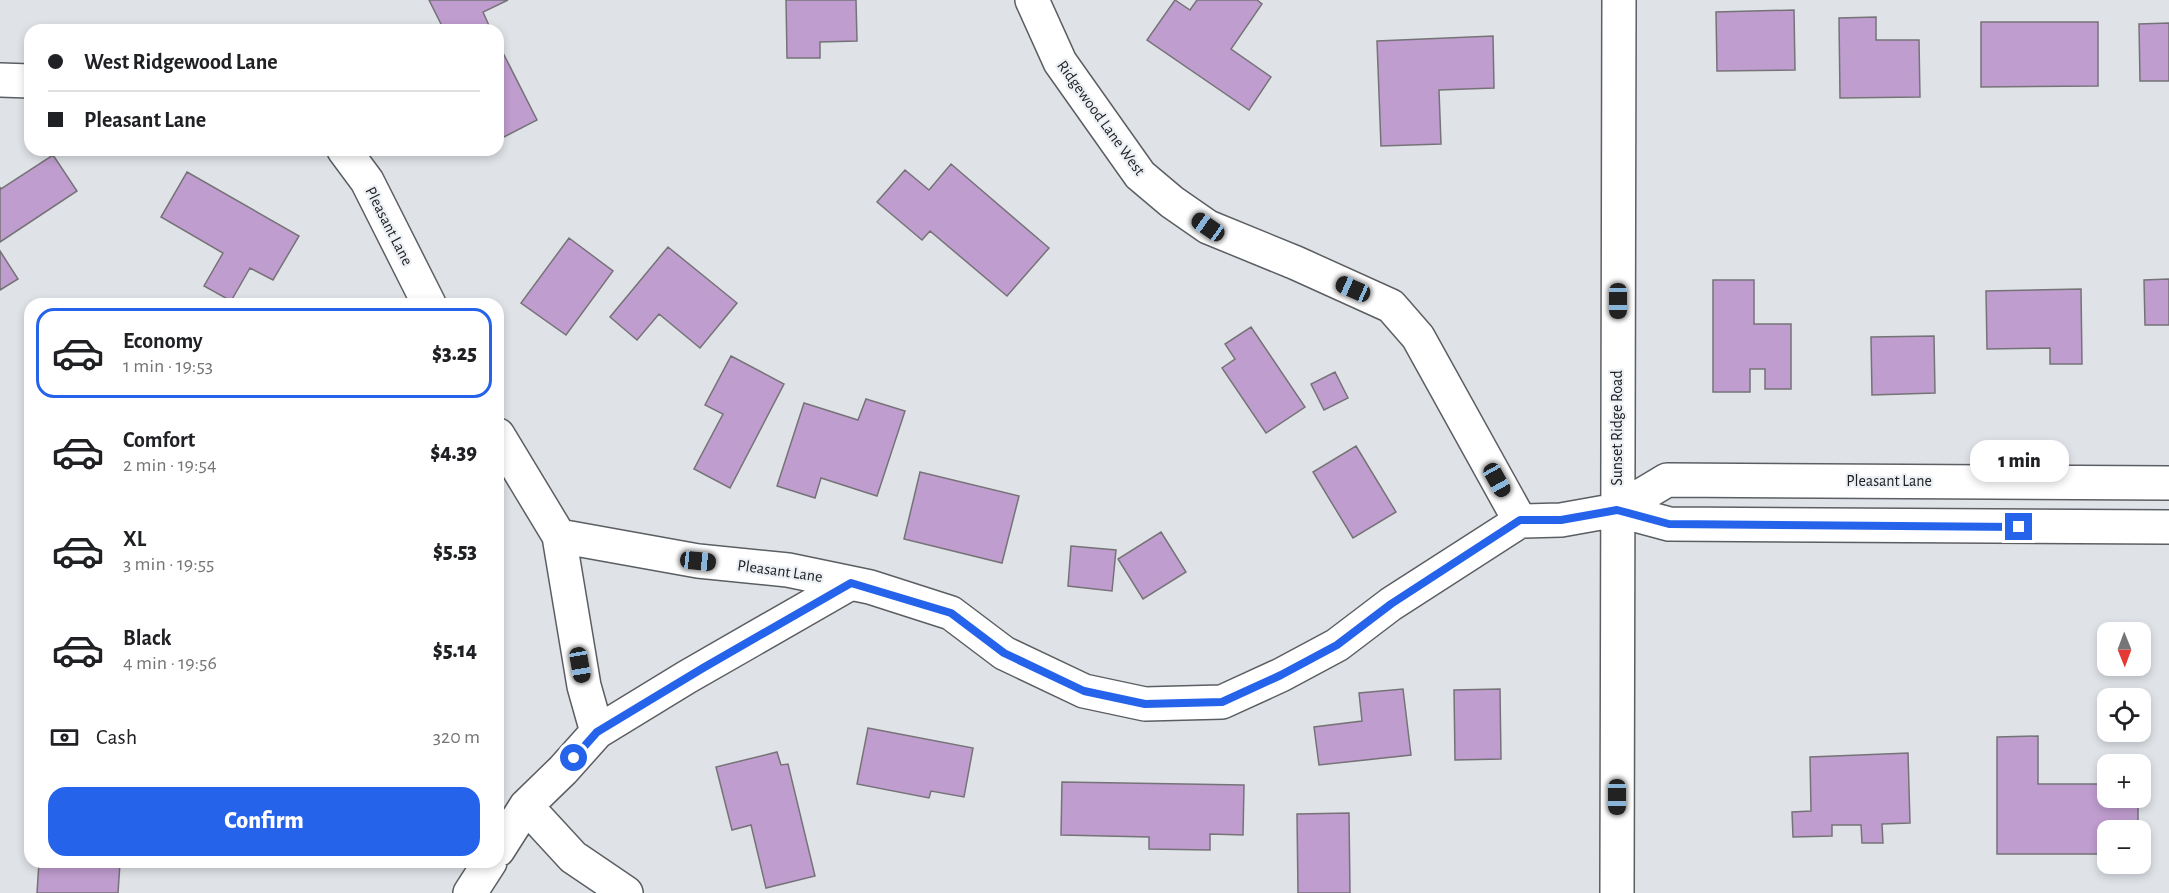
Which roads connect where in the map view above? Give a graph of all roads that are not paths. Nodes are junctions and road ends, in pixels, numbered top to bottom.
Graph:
1 (1032, 0) edge
2 (1619, 0) edge
3 (0, 80) edge
4 (24, 81) edge
5 (348, 156) edge
6 (426, 298) edge
7 (504, 445) edge
8 (1798, 481) junction
9 (1927, 482) junction
10 (2169, 483) edge
11 (1617, 510) junction
12 (1520, 520) junction
13 (1798, 525) junction
14 (1926, 526) junction
15 (2169, 527) edge
16 (559, 536) junction
17 (851, 583) junction
18 (597, 732) junction
19 (526, 807) junction
20 (504, 841) edge
21 (486, 868) edge
22 (470, 893) edge
23 (626, 893) edge
24 (1617, 893) edge

1 - 12 street, Ridgewood Lane West
2 - 11 street, Sunset Ridge Road
3 - 4 street
5 - 6 street, Pleasant Lane
7 - 16 street
8 - 9 street, Pleasant Lane
8 - 11 street, Pleasant Lane
8 - 13 street
9 - 10 street, Pleasant Lane
9 - 14 street
11 - 12 street, Pleasant Lane
11 - 13 street, Pleasant Lane
11 - 24 street, Sunset Ridge Road
12 - 17 street, Pleasant Lane
13 - 14 street, Pleasant Lane
14 - 15 street, Pleasant Lane
16 - 17 street, Pleasant Lane
16 - 18 street
17 - 18 street
18 - 19 street
19 - 20 street
19 - 23 street
21 - 22 street

